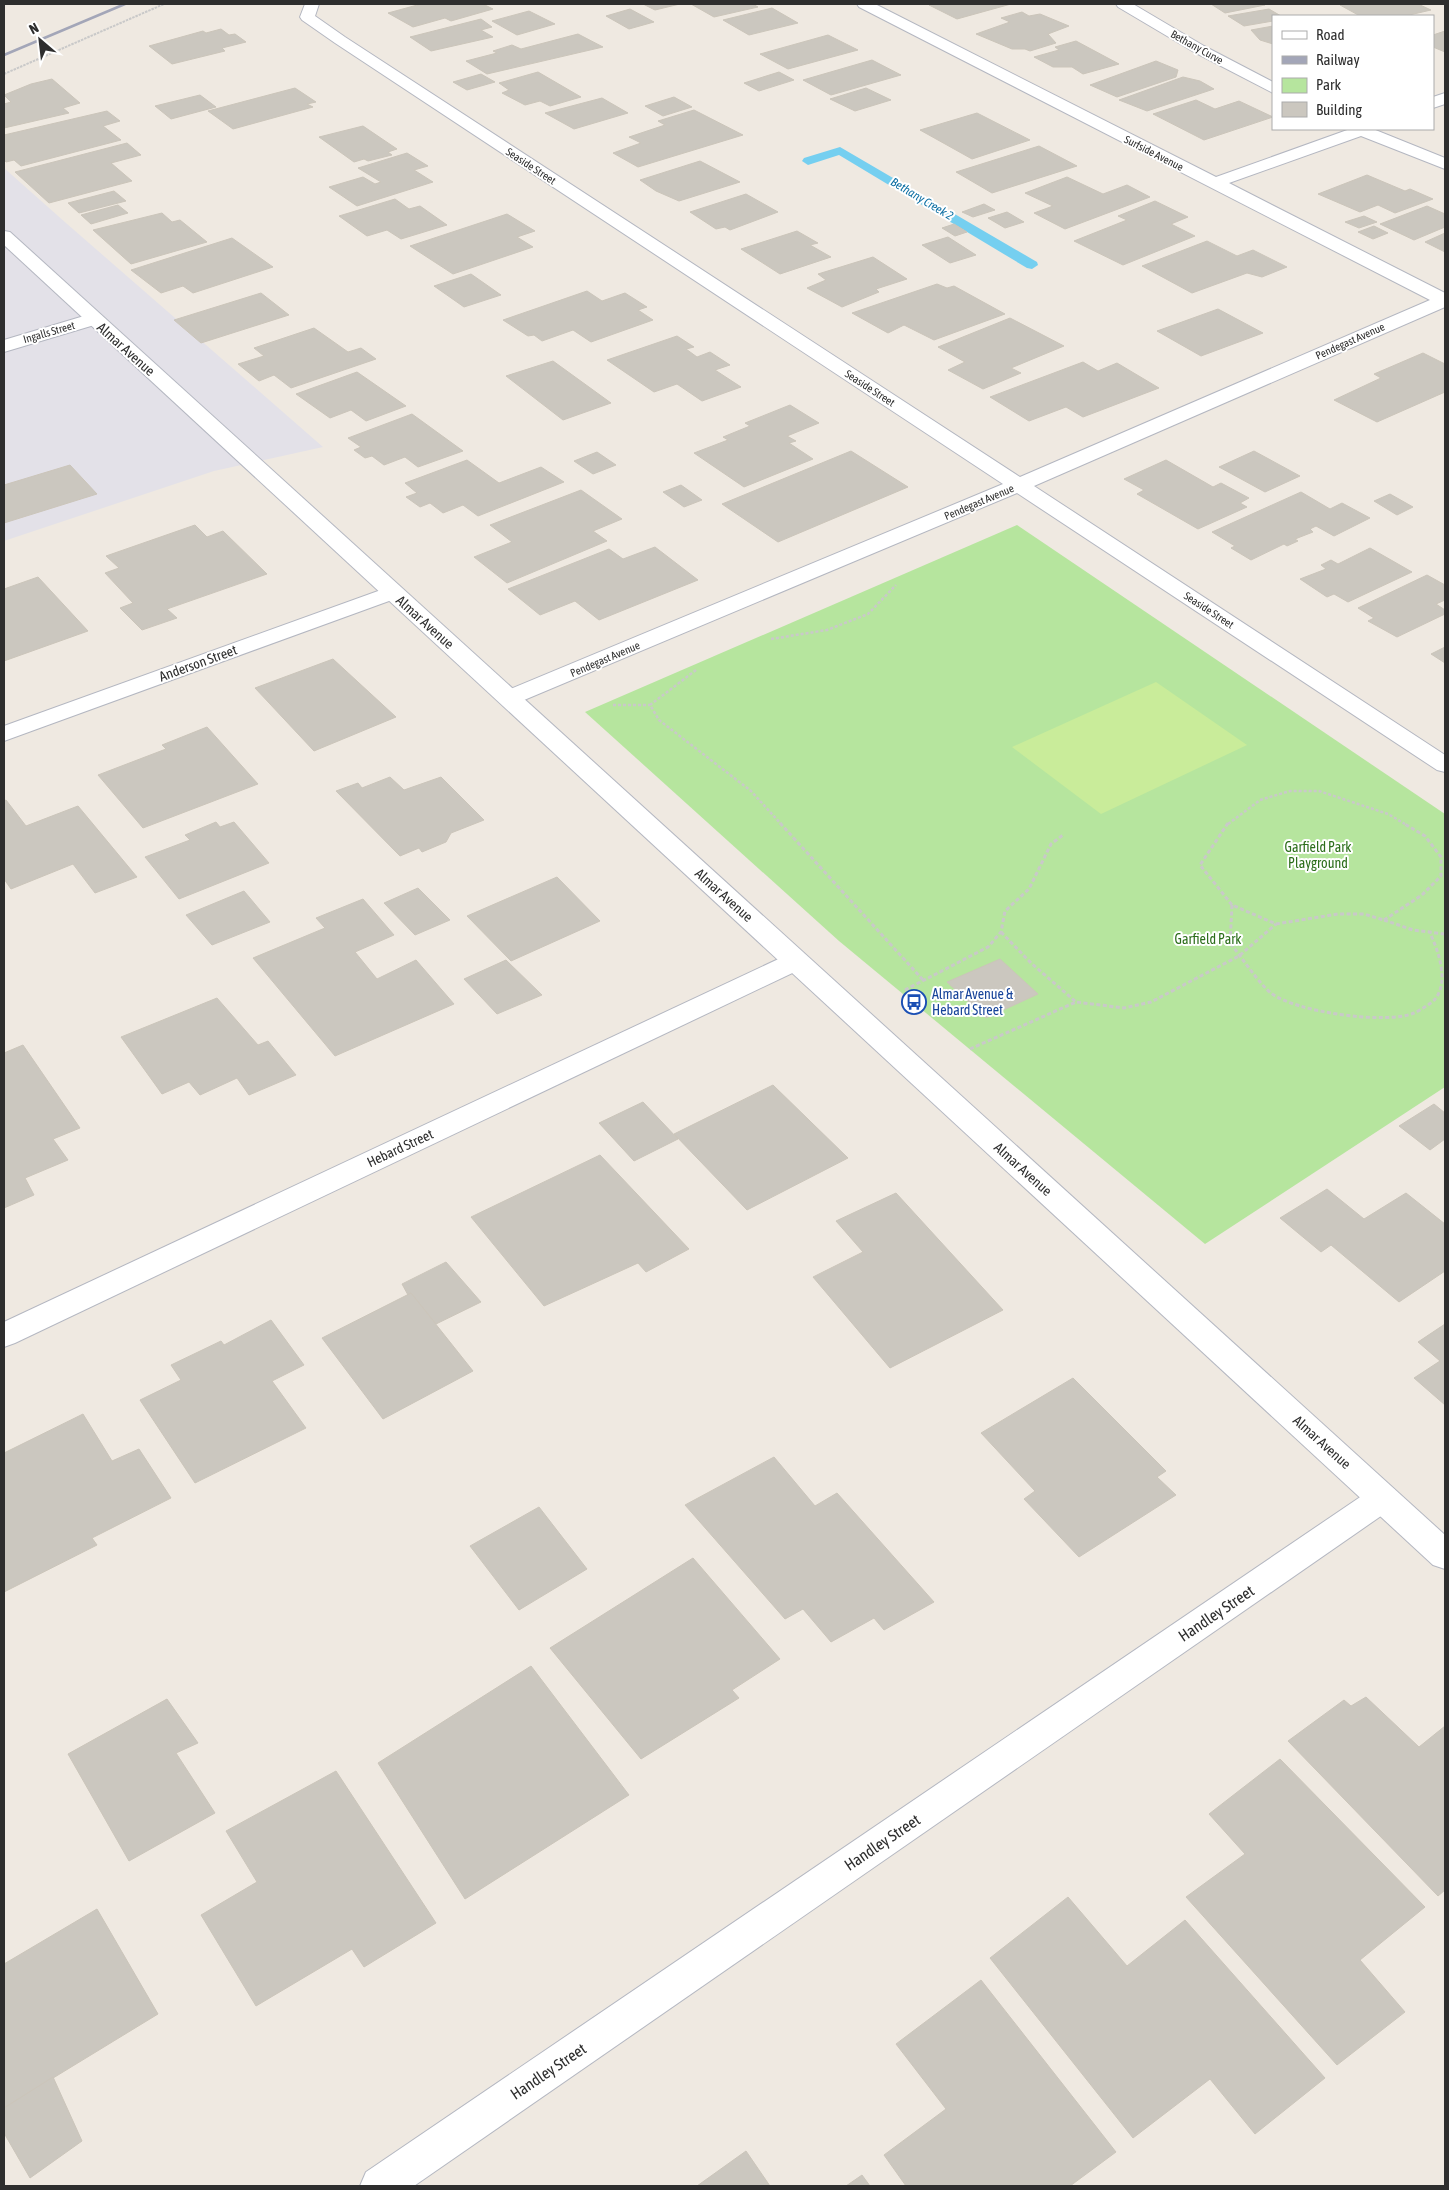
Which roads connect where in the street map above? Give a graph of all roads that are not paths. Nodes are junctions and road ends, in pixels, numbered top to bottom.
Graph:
1 (312, 4) edge
2 (864, 4) edge
3 (1123, 4) edge
4 (1272, 87) edge
5 (1358, 130) edge
6 (1363, 130) edge
7 (1445, 164) edge
8 (1214, 183) junction
9 (4, 236) edge
10 (1445, 300) edge
11 (94, 319) junction
12 (4, 346) edge
13 (1020, 485) junction
14 (392, 592) junction
15 (509, 698) junction
16 (4, 734) edge
17 (1445, 765) edge
18 (796, 961) junction
19 (4, 1335) edge
20 (1383, 1498) junction
21 (1445, 1555) edge
22 (380, 2186) edge

1 - 13 street, Seaside Street
2 - 8 street, Surfside Avenue
3 - 4 street, Bethany Curve
5 - 8 street
6 - 7 street
8 - 10 street, Surfside Avenue
9 - 11 street, Almar Avenue
10 - 13 street, Pendegast Avenue
11 - 12 street, Ingalls Street
11 - 14 street, Almar Avenue
13 - 15 street, Pendegast Avenue
13 - 17 street, Seaside Street
14 - 15 street, Almar Avenue
14 - 16 street, Anderson Street
15 - 18 street, Almar Avenue
18 - 19 street, Hebard Street
18 - 20 street, Almar Avenue
20 - 21 street, Almar Avenue
20 - 22 street, Handley Street

